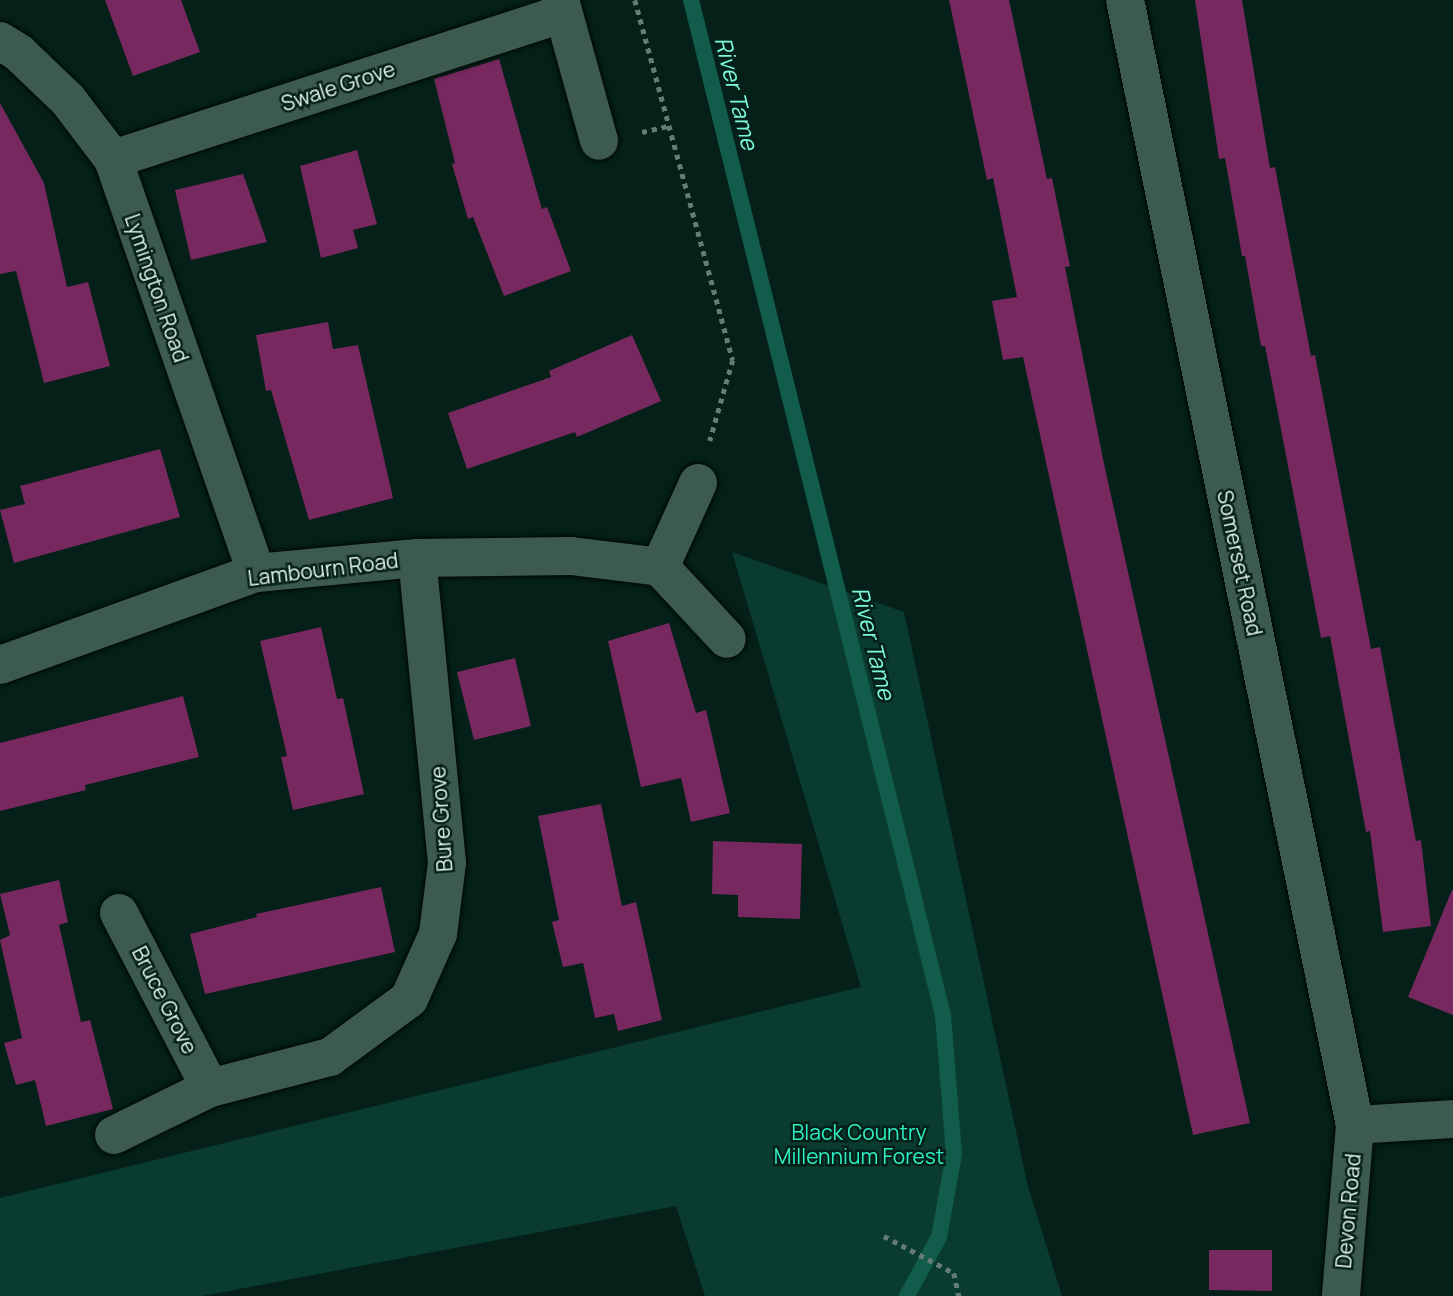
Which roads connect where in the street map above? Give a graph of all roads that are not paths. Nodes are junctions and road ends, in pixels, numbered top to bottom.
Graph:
1 (1125, 0) edge
2 (561, 7) edge
3 (0, 41) edge
4 (599, 141) dead end
5 (113, 159) junction
6 (698, 483) road end
7 (417, 558) junction
8 (660, 567) junction
9 (256, 573) junction
10 (727, 639) dead end
11 (0, 665) edge
12 (119, 913) dead end
13 (210, 1088) junction
14 (1453, 1119) edge
15 (1355, 1125) junction
16 (114, 1135) dead end
17 (1341, 1296) edge

1 - 15 street, Somerset Road
2 - 4 street
2 - 5 street, Swale Grove
3 - 5 street, Lymington Road
5 - 9 street, Lymington Road
6 - 8 street
7 - 8 street, Lambourn Road
7 - 9 street, Lambourn Road
7 - 13 street, Bure Grove
8 - 10 street
9 - 11 street, Lambourn Road
12 - 13 street, Bruce Grove
13 - 16 street, Bure Grove
14 - 15 street
15 - 17 street, Devon Road

